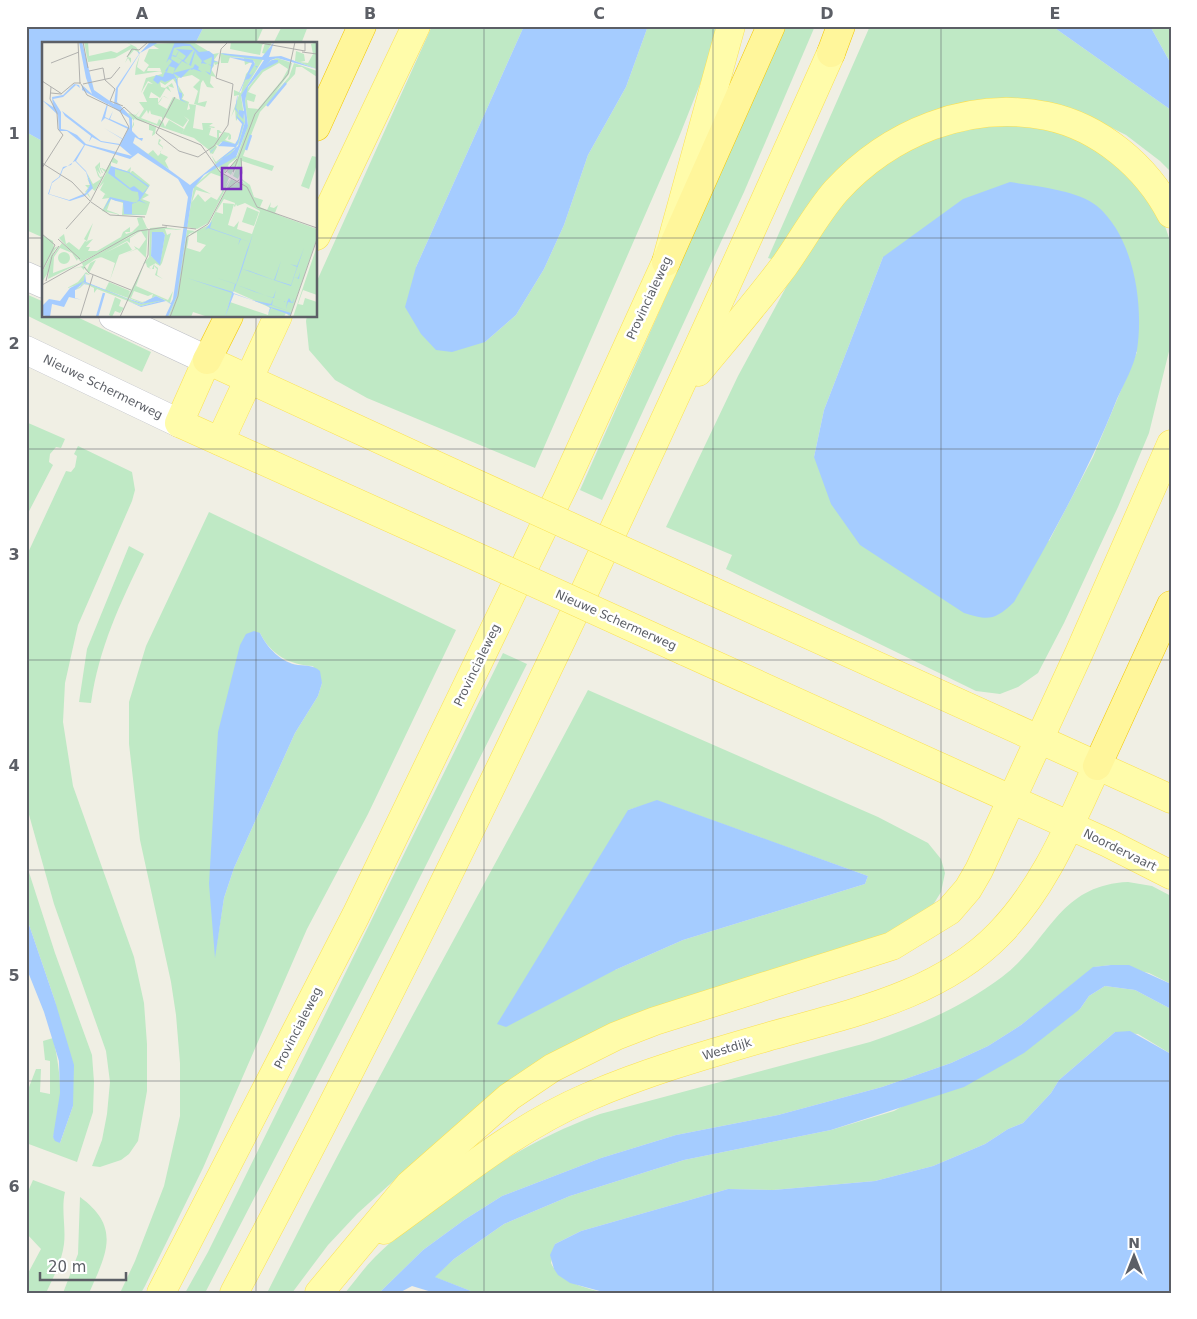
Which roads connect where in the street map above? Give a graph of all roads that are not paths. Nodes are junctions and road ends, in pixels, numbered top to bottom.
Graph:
1 (362, 26) edge
2 (416, 26) edge
3 (731, 26) edge
4 (771, 26) edge
5 (842, 26) edge
6 (830, 54) joint
7 (318, 123) edge
8 (1171, 214) edge
9 (318, 232) edge
10 (666, 262) junction
11 (26, 276) edge
12 (42, 283) edge
13 (117, 318) edge
14 (229, 318) edge
15 (277, 318) edge
16 (26, 350) edge
17 (207, 360) junction
18 (248, 380) junction
19 (672, 405) junction
20 (179, 423) junction
21 (220, 441) junction
22 (1171, 444) edge
23 (1171, 605) edge
24 (1040, 739) junction
25 (1097, 766) junction
26 (1171, 799) edge
27 (1012, 800) junction
28 (1069, 826) junction
29 (1171, 875) edge
30 (354, 1252) junction
31 (161, 1293) edge
32 (234, 1293) edge
33 (319, 1293) edge

1 - 7 highway
2 - 9 main road
3 - 10 main road
4 - 10 highway, Provincialeweg
5 - 6 highway
6 - 19 main road
8 - 19 main road
10 - 31 main road, Provincialeweg
11 - 12 main road
13 - 17 main road
14 - 17 highway
15 - 18 main road
16 - 20 main road, Nieuwe Schermerweg
17 - 18 main road
17 - 20 main road, Nieuwe Schermerweg
18 - 21 main road
18 - 24 main road, bridge
19 - 32 main road
20 - 21 main road, Nieuwe Schermerweg
21 - 27 main road, Nieuwe Schermerweg, bridge
22 - 24 main road, Westdijk
23 - 25 highway
24 - 25 main road
24 - 27 main road, Westdijk
25 - 26 main road
25 - 28 main road, Westdijk
27 - 28 main road, Nieuwe Schermerweg
27 - 30 main road, Westdijk
28 - 29 main road, Noordervaart
28 - 30 main road, Westdijk
30 - 33 main road, Westdijk

